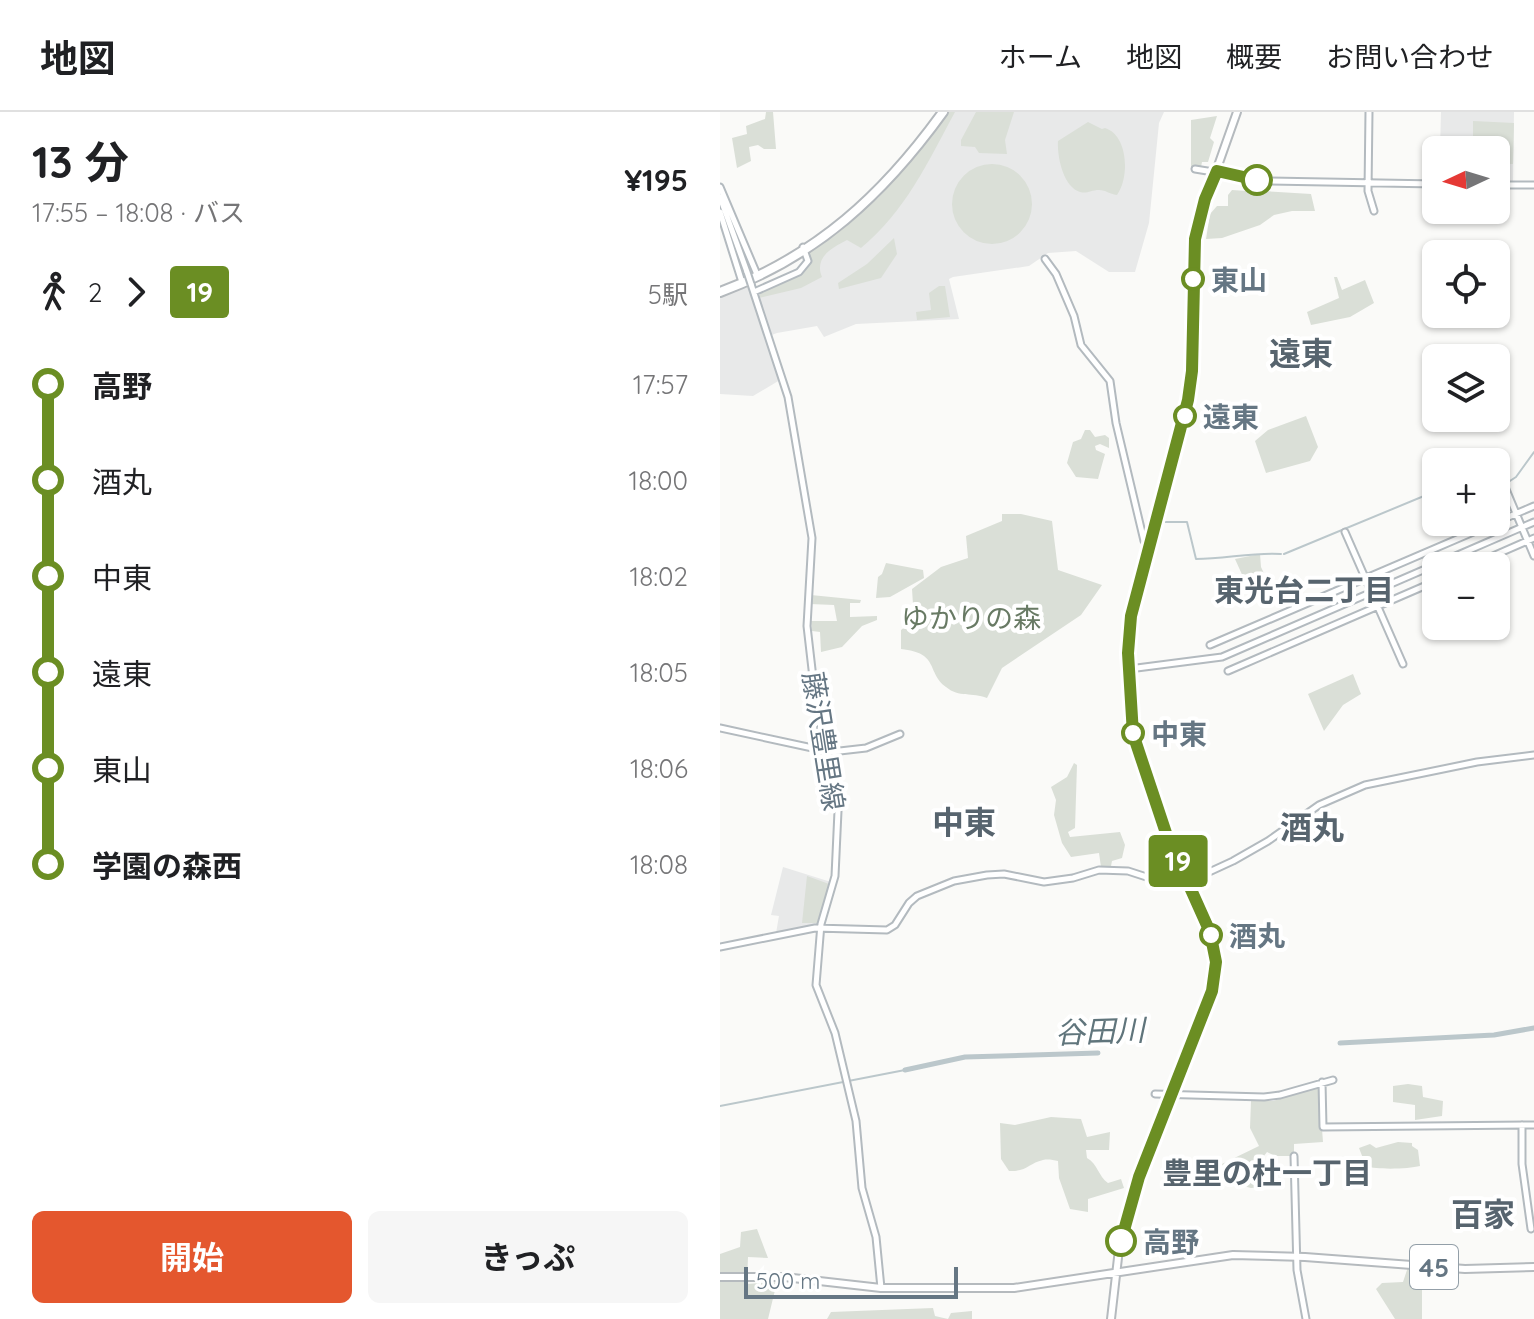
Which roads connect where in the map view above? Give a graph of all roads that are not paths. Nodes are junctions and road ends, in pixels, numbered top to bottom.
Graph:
1 (940, 112) edge
2 (1235, 112) edge
3 (1369, 112) edge
4 (1195, 169) dead end
5 (1217, 171) junction
6 (1368, 183) junction
7 (1422, 184) edge
8 (1510, 185) edge
9 (1534, 185) edge
10 (720, 187) edge
11 (720, 197) edge
12 (1374, 211) dead end
13 (720, 212) edge
14 (804, 249) junction
15 (1045, 259) dead end
16 (748, 274) junction
17 (720, 290) edge
18 (755, 296) junction
19 (1510, 499) edge
20 (1534, 506) edge
21 (1516, 513) junction
22 (1534, 522) edge
23 (1522, 527) junction
24 (1345, 532) dead end
25 (1531, 539) edge
26 (1150, 546) junction
27 (1502, 552) edge
28 (1534, 556) edge
29 (1366, 579) junction
30 (1422, 587) edge
31 (1371, 592) junction
32 (1377, 606) junction
33 (1210, 645) dead end
34 (1403, 664) dead end
35 (1129, 669) junction
36 (1228, 671) dead end
37 (720, 728) edge
38 (900, 734) dead end
39 (826, 752) junction
40 (1534, 755) edge
41 (1187, 882) junction
42 (820, 928) junction
43 (720, 947) edge
44 (1333, 1080) dead end
45 (1322, 1082) junction
46 (1155, 1094) dead end
47 (1172, 1094) junction
48 (1522, 1125) junction
49 (1534, 1125) edge
50 (1294, 1156) dead end
51 (1531, 1229) dead end
52 (1297, 1256) junction
53 (1534, 1267) edge
54 (1116, 1274) junction
55 (1534, 1274) edge
56 (720, 1277) edge
57 (881, 1288) junction
58 (1111, 1319) edge
59 (1306, 1319) edge

1 - 14 highway
2 - 5 main road
3 - 6 street
4 - 5 street
5 - 6 street
5 - 26 main road
6 - 7 street
6 - 12 street
8 - 9 street
10 - 16 street
11 - 16 street, 藤沢豊里線
13 - 16 street
14 - 16 highway
14 - 17 highway
14 - 18 street
15 - 26 street
16 - 17 highway
16 - 18 street, 藤沢豊里線, bridge
18 - 39 street, 藤沢豊里線
19 - 21 street
20 - 21 street
21 - 23 street
21 - 29 street
22 - 23 street
23 - 25 street
23 - 31 street
24 - 29 street
25 - 27 street
25 - 28 street
26 - 35 main road
29 - 31 street
29 - 33 street
30 - 32 street
31 - 32 street
31 - 35 street
32 - 34 street
32 - 36 street
35 - 41 main road
37 - 39 street
38 - 39 street
39 - 42 street, 藤沢豊里線
40 - 41 street
41 - 42 street
41 - 47 main road
42 - 43 street
42 - 57 street, 藤沢豊里線
44 - 45 street
45 - 47 street
45 - 48 street
46 - 47 street
47 - 54 main road
48 - 49 street
48 - 51 street
50 - 52 street
52 - 53 main road, 45
52 - 54 main road, 45
52 - 59 street
53 - 55 street
54 - 57 main road, 45
54 - 58 main road
56 - 57 main road, 45

